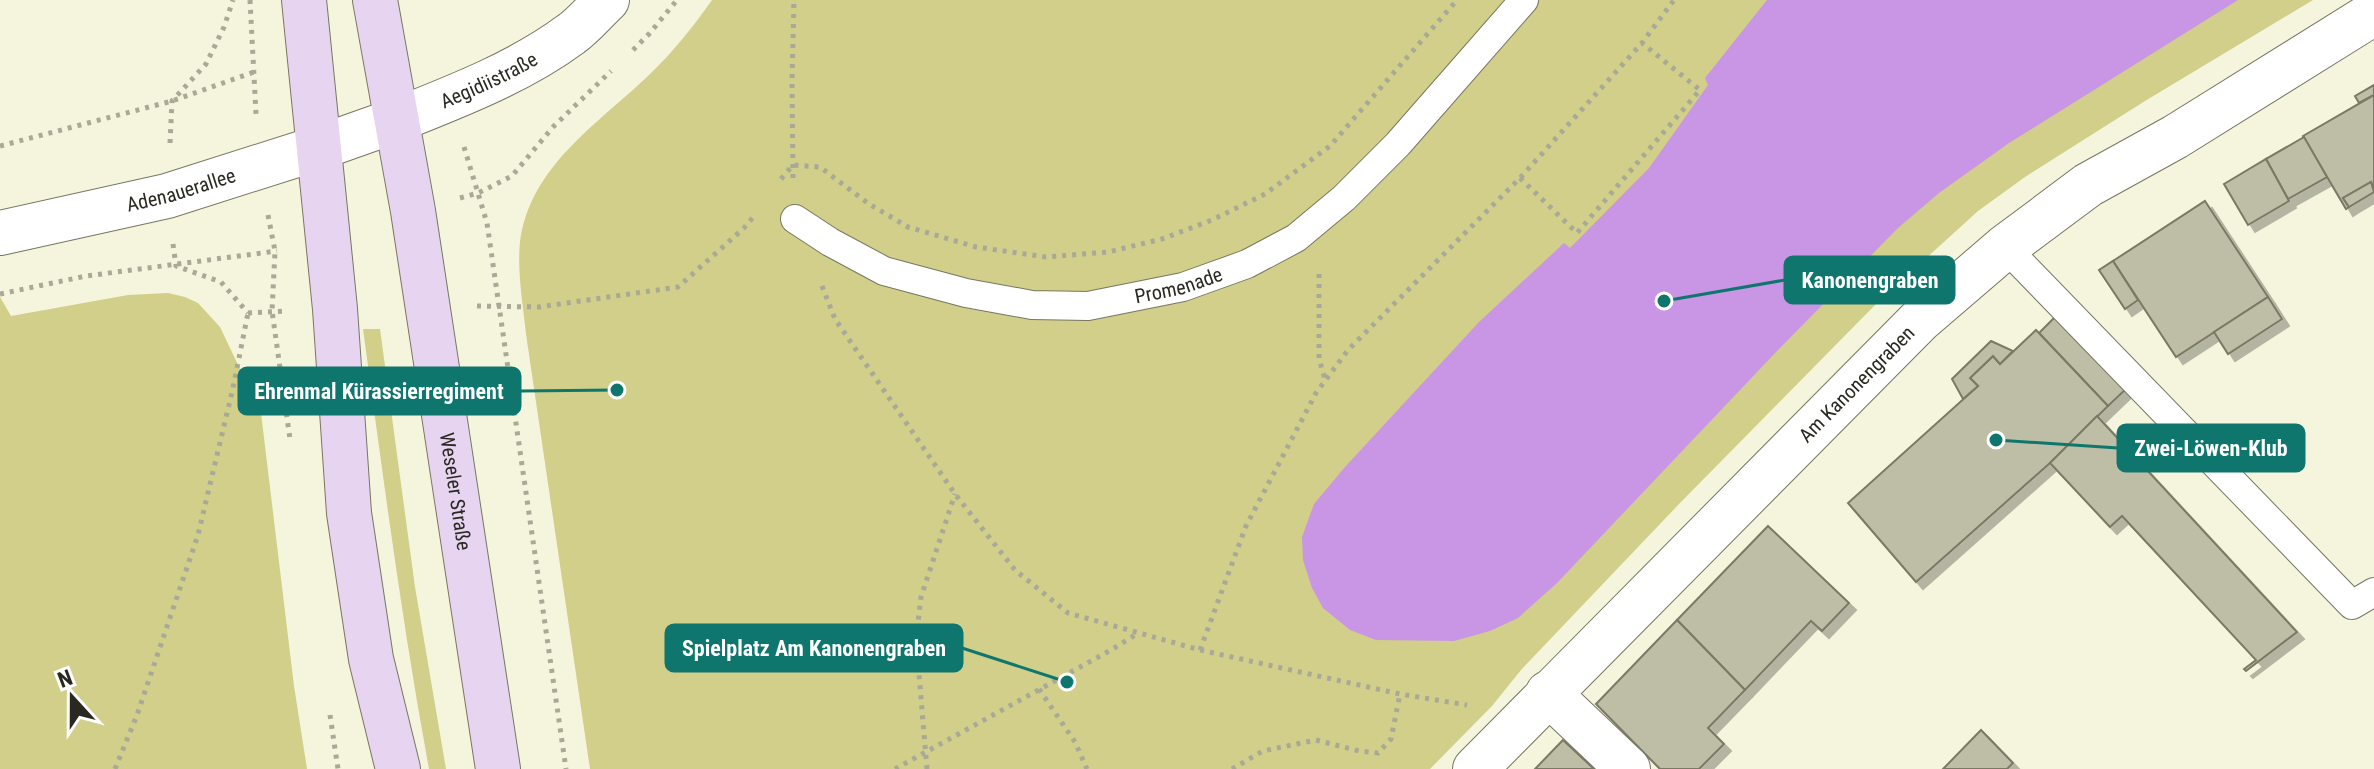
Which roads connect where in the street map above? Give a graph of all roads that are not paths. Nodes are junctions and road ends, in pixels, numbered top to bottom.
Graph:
1 (304, 0) edge
2 (375, 0) edge
3 (607, 0) edge
4 (1524, 0) edge
5 (2374, 13) edge
6 (357, 134) junction
7 (795, 219) road end
8 (0, 233) edge
9 (2005, 247) junction
10 (2373, 596) edge
11 (1538, 704) junction
12 (398, 769) edge
13 (498, 769) edge
14 (1475, 769) edge
15 (1628, 769) edge

1 - 6 main road
2 - 6 main road
3 - 6 street, Aegidiistraße
4 - 7 lane, Promenade
5 - 9 street, Am Kanonengraben
6 - 8 street, Adenauerallee
6 - 12 main road
6 - 13 main road, Weseler Straße
9 - 10 lane
9 - 11 street, Am Kanonengraben
11 - 14 street, Am Kanonengraben
11 - 15 street

